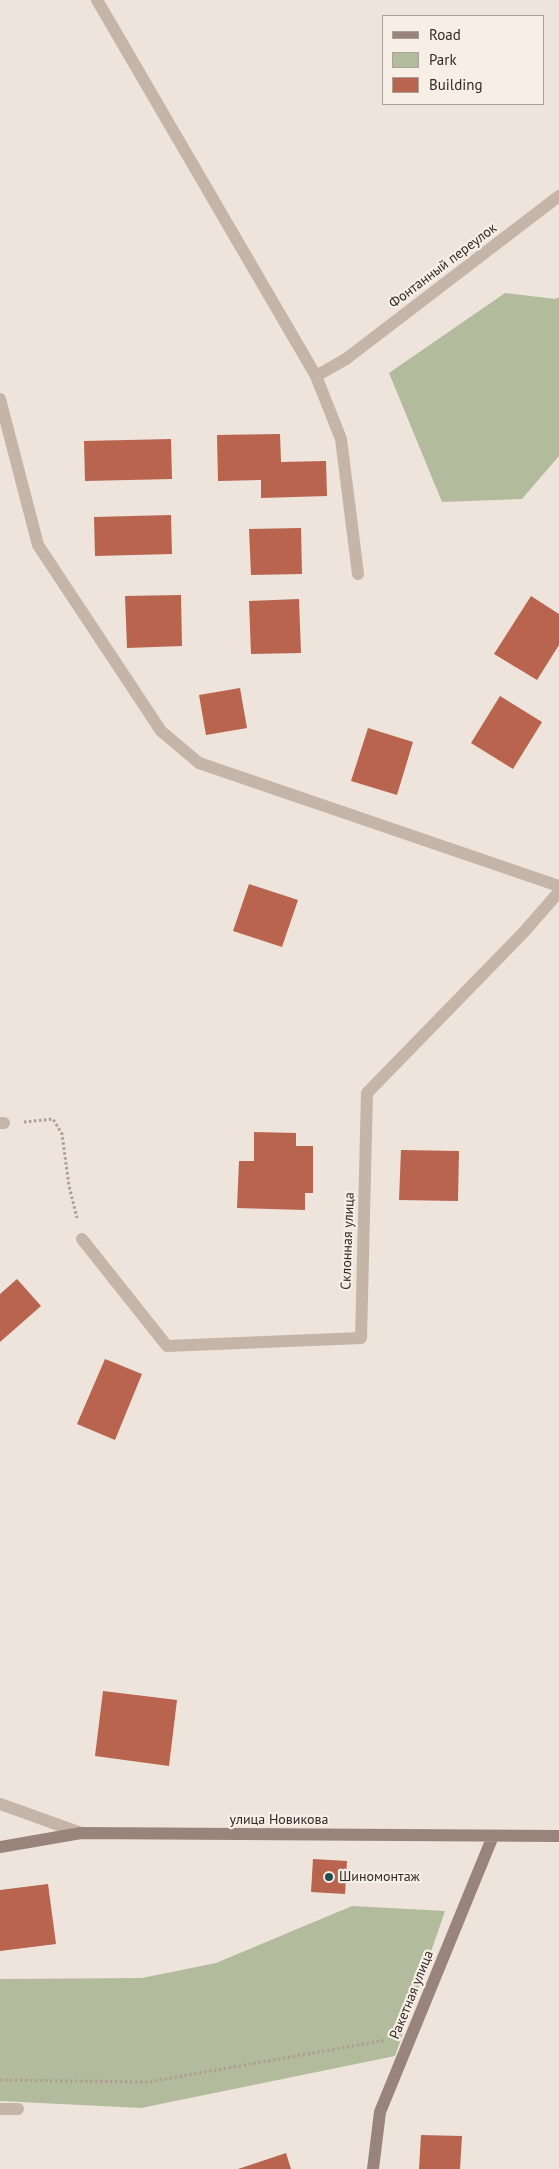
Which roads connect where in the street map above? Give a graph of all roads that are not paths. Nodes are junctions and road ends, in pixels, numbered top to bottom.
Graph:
1 (97, 0) edge
2 (559, 196) edge
3 (316, 376) junction
4 (0, 399) edge
5 (358, 574) dead end
6 (559, 886) edge
7 (559, 892) edge
8 (82, 1239) road end
9 (0, 1804) edge
10 (81, 1833) junction
11 (492, 1836) junction
12 (559, 1836) edge
13 (0, 1847) edge
14 (0, 2109) edge
15 (18, 2109) dead end
16 (373, 2169) edge

1 - 3 street
2 - 3 street, Фонтанный переулок
3 - 5 street
4 - 6 street
7 - 8 street, Склонная улица
9 - 10 street
10 - 11 main road, улица Новикова
10 - 13 main road, улица Новикова
11 - 12 main road, улица Новикова
11 - 16 main road, Ракетная улица
14 - 15 street

